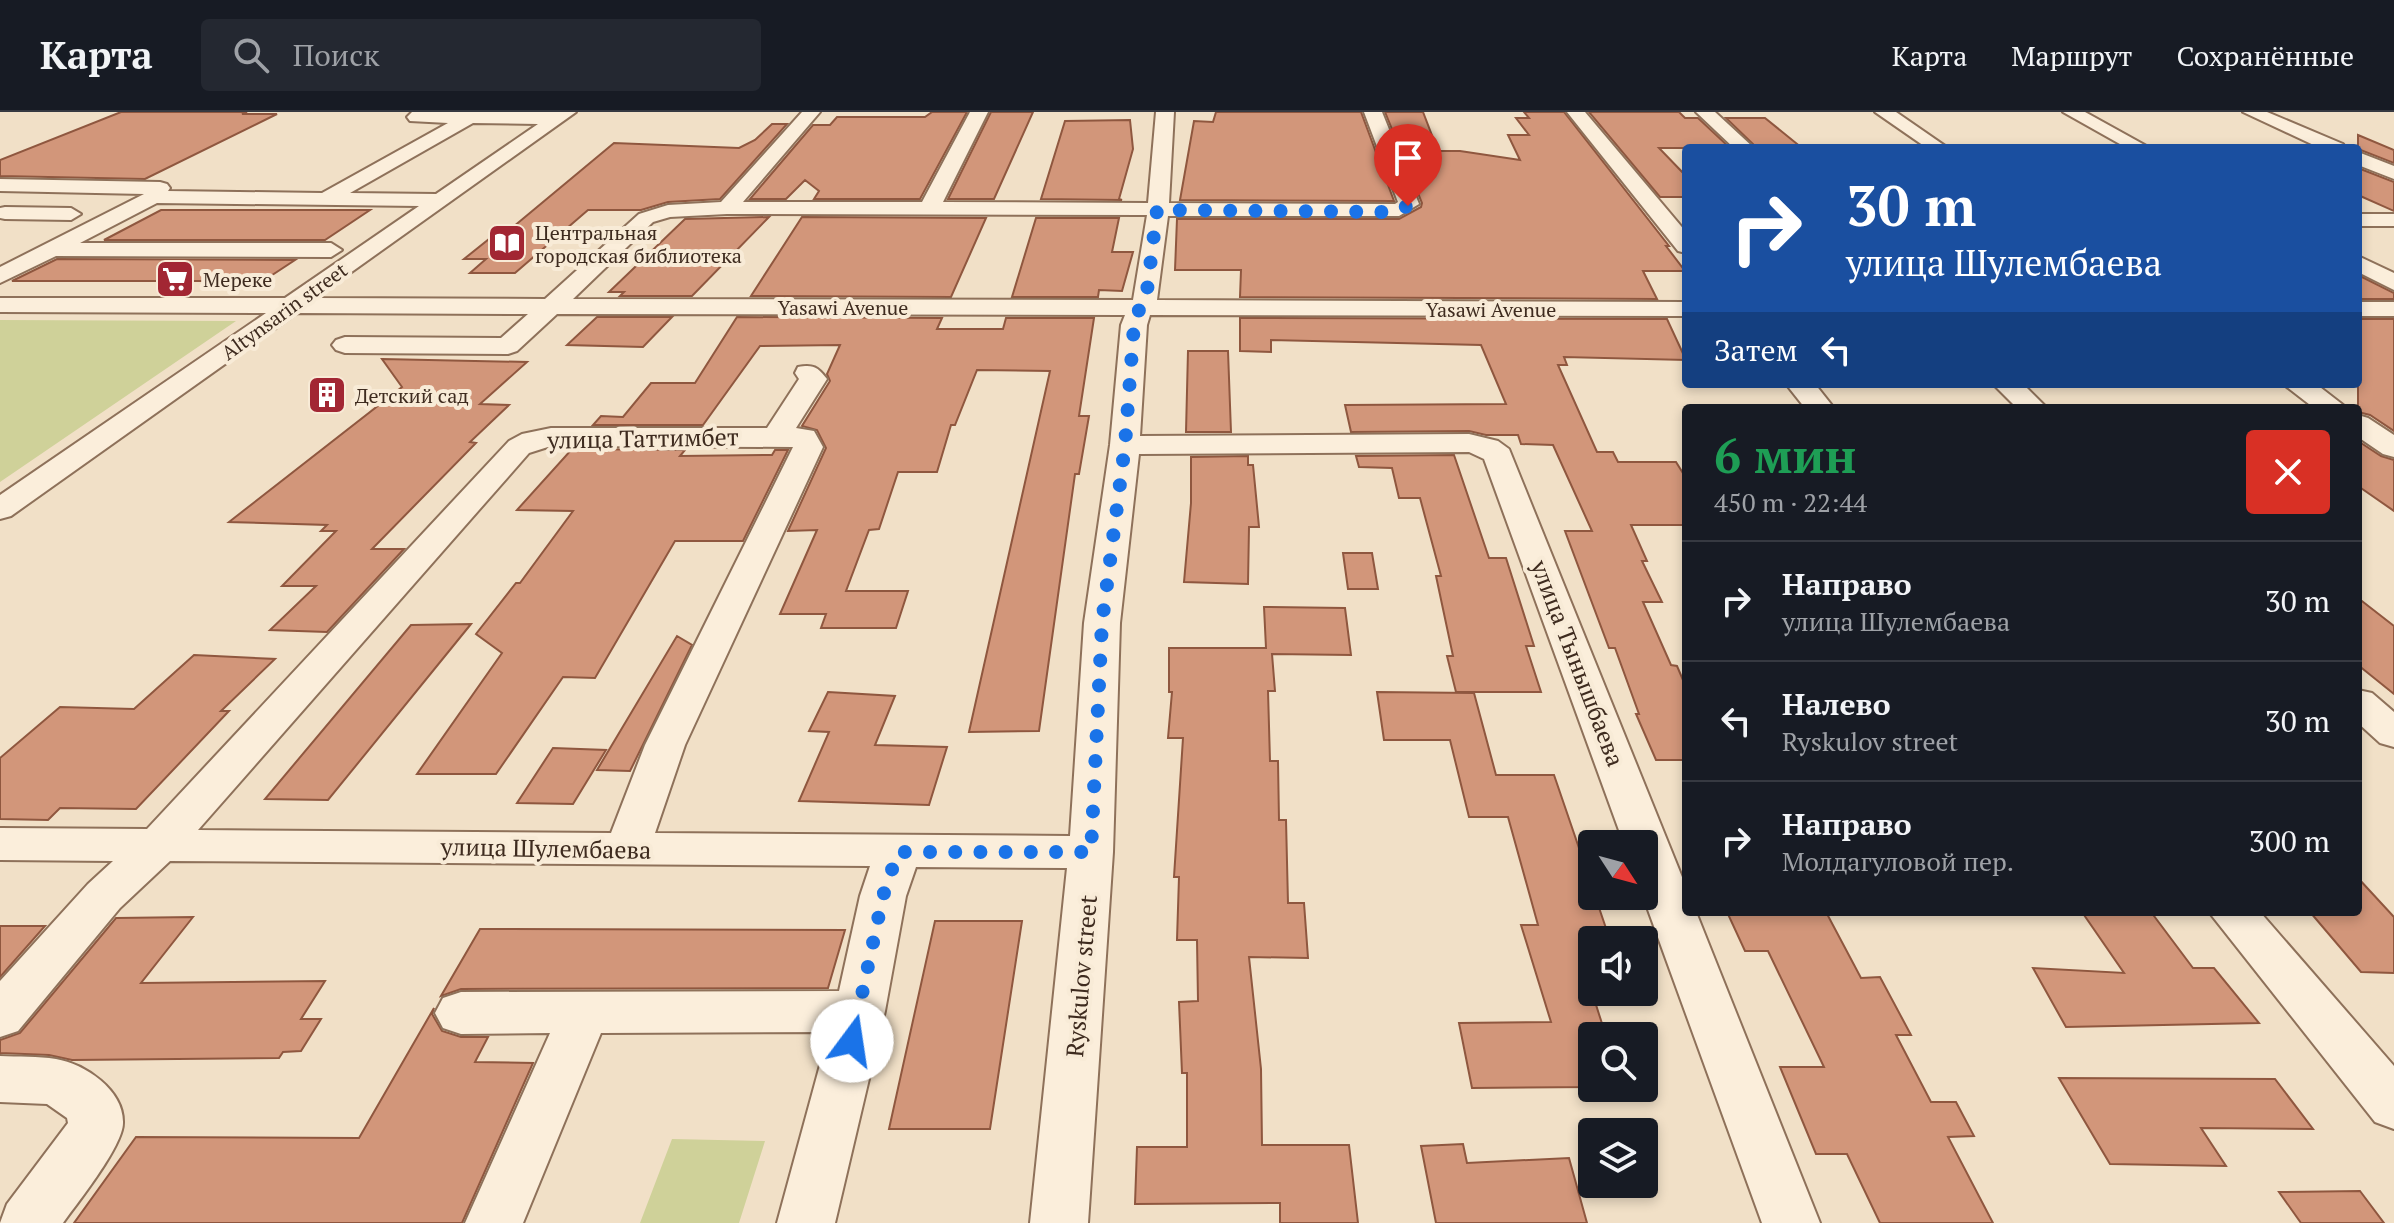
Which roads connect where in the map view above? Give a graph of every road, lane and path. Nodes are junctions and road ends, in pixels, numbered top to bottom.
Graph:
1 (424, 112) edge
2 (811, 112) edge
3 (979, 112) edge
4 (1165, 112) edge
5 (1373, 112) edge
6 (1576, 112) edge
7 (1705, 112) edge
8 (1884, 112) edge
9 (2072, 112) edge
10 (2252, 112) edge
11 (562, 116) edge
12 (467, 119) junction
13 (1741, 144) edge
14 (1933, 144) edge
15 (2133, 144) edge
16 (2327, 144) edge
17 (2362, 160) edge
18 (2394, 173) edge
19 (0, 185) edge
20 (153, 197) junction
21 (330, 197) junction
22 (440, 200) junction
23 (727, 208) junction
24 (929, 209) junction
25 (1157, 210) junction
26 (5, 213) dead end
27 (2362, 220) edge
28 (2394, 220) edge
29 (28, 234) dead end
30 (1682, 241) edge
31 (52, 250) junction
32 (331, 250) dead end
33 (2362, 265) edge
34 (0, 276) edge
35 (2394, 283) edge
36 (0, 305) edge
37 (294, 306) junction
38 (548, 306) junction
39 (1143, 307) junction
40 (1682, 309) edge
41 (2362, 309) edge
42 (2394, 309) edge
43 (345, 345) dead end
44 (808, 373) dead end
45 (1803, 388) edge
46 (2011, 388) edge
47 (2303, 388) edge
48 (1817, 404) edge
49 (2029, 404) edge
50 (2327, 404) edge
51 (2362, 427) edge
52 (777, 436) junction
53 (1125, 445) junction
54 (2394, 448) edge
55 (0, 509) edge
56 (2362, 706) edge
57 (2394, 734) edge
58 (0, 844) edge
59 (159, 845) junction
60 (627, 849) junction
61 (898, 852) junction
62 (1091, 852) junction
63 (2236, 916) edge
64 (585, 1011) junction
65 (860, 1011) junction
66 (461, 1013) dead end
67 (0, 1016) edge
68 (0, 1079) edge
69 (2394, 1105) edge
70 (28, 1223) edge
71 (494, 1223) edge
72 (806, 1223) edge
73 (1059, 1223) edge
74 (1791, 1223) edge

1 - 12 street
2 - 23 street
3 - 24 street
4 - 25 street, Ryskulov street
5 - 25 street
6 - 30 street
7 - 13 street
8 - 14 street
9 - 15 street
10 - 16 street
11 - 12 street
11 - 22 street, Altynsarin street
12 - 21 street
17 - 18 street
19 - 20 street
20 - 21 street
20 - 31 street
21 - 22 street
22 - 37 street, Altynsarin street
23 - 24 street
23 - 38 street
24 - 25 street
25 - 39 street, Ryskulov street
26 - 29 street
27 - 28 street
31 - 32 street
31 - 34 street
33 - 35 street
36 - 37 street, Yasawi Avenue
37 - 38 street, Yasawi Avenue
37 - 55 street, Altynsarin street
38 - 39 street, Yasawi Avenue
38 - 43 street
39 - 40 street, Yasawi Avenue
39 - 53 street, Ryskulov street
41 - 42 street
44 - 52 street
45 - 48 street
46 - 49 street
47 - 50 street
51 - 54 street
52 - 59 street, улица Таттимбет
52 - 60 street, улица Таттимбет
53 - 62 street, Ryskulov street
53 - 74 street, улица Тынышбаева
56 - 57 street
58 - 59 street, улица Шулембаева
59 - 60 street, улица Шулембаева
59 - 67 street, улица Таттимбет
60 - 61 street, улица Шулембаева
61 - 62 street, улица Шулембаева
61 - 65 street
62 - 73 street, Ryskulov street
63 - 69 street
64 - 65 street
64 - 66 street
64 - 71 street
65 - 72 street
68 - 70 street

